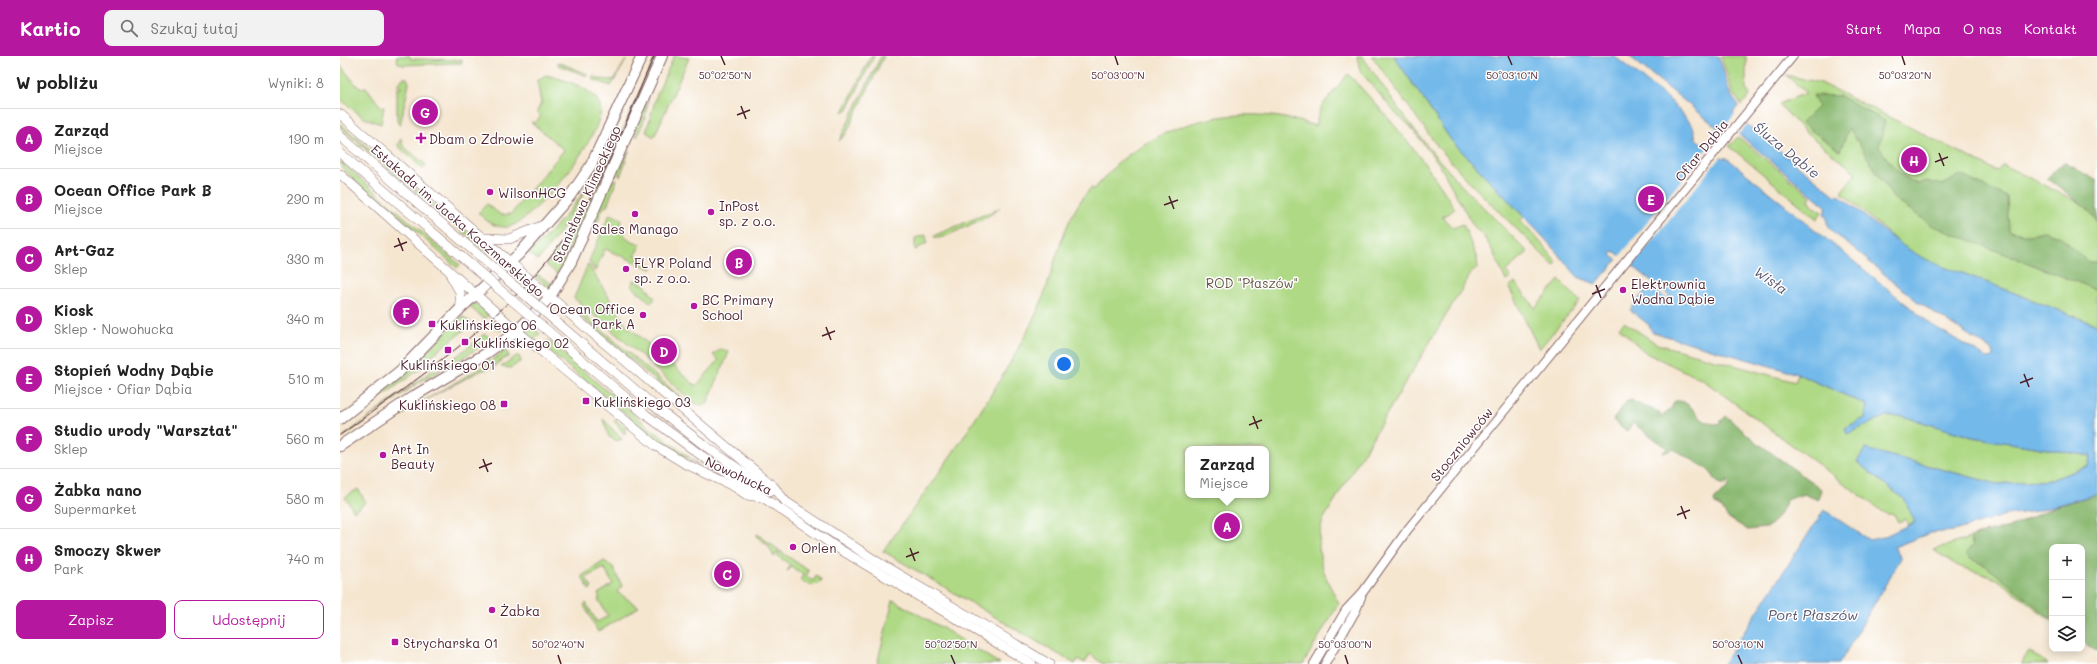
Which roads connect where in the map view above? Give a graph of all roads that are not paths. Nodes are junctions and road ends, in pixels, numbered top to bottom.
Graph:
1 (642, 56) edge
2 (662, 56) edge
3 (1793, 56) edge
4 (340, 114) edge
5 (340, 136) edge
6 (340, 153) edge
7 (340, 174) edge
8 (544, 225) junction
9 (483, 238) junction
10 (510, 262) junction
11 (449, 271) junction
12 (476, 294) junction
13 (550, 297) junction
14 (461, 308) junction
15 (1582, 315) joint
16 (517, 331) junction
17 (340, 419) edge
18 (340, 446) edge
19 (760, 497) junction
20 (786, 502) junction
21 (1363, 592) junction
22 (1032, 664) edge
23 (1049, 664) edge
24 (1314, 664) edge
25 (1325, 664) edge

1 - 8 main road, Stanisława Klimeckiego
2 - 13 main road, Stanisława Klimeckiego
3 - 15 street, Ofiar Dąbia
4 - 9 main road, Nowohucka
5 - 20 main road, Estakada im. Jacka Kaczmarskiego, bridge
6 - 19 main road, Estakada im. Jacka Kaczmarskiego, bridge
7 - 11 main road, Nowohucka
8 - 9 main road
8 - 10 main road, Stanisława Klimeckiego
9 - 10 main road, Nowohucka
10 - 12 main road, Stanisława Klimeckiego
10 - 13 main road, Nowohucka
11 - 12 main road, Nowohucka
11 - 14 main road
12 - 14 main road, Stanisława Klimeckiego
12 - 16 main road, Nowohucka
13 - 16 main road, Stanisława Klimeckiego
13 - 20 main road, Nowohucka
14 - 17 main road, Stanisława Klimeckiego
15 - 21 street, Stoczniowców
16 - 18 main road, Stanisława Klimeckiego
16 - 19 main road, Nowohucka
19 - 22 main road, Nowohucka
20 - 23 main road, Nowohucka
21 - 24 street, Stoczniowców
21 - 25 street, Stoczniowców

